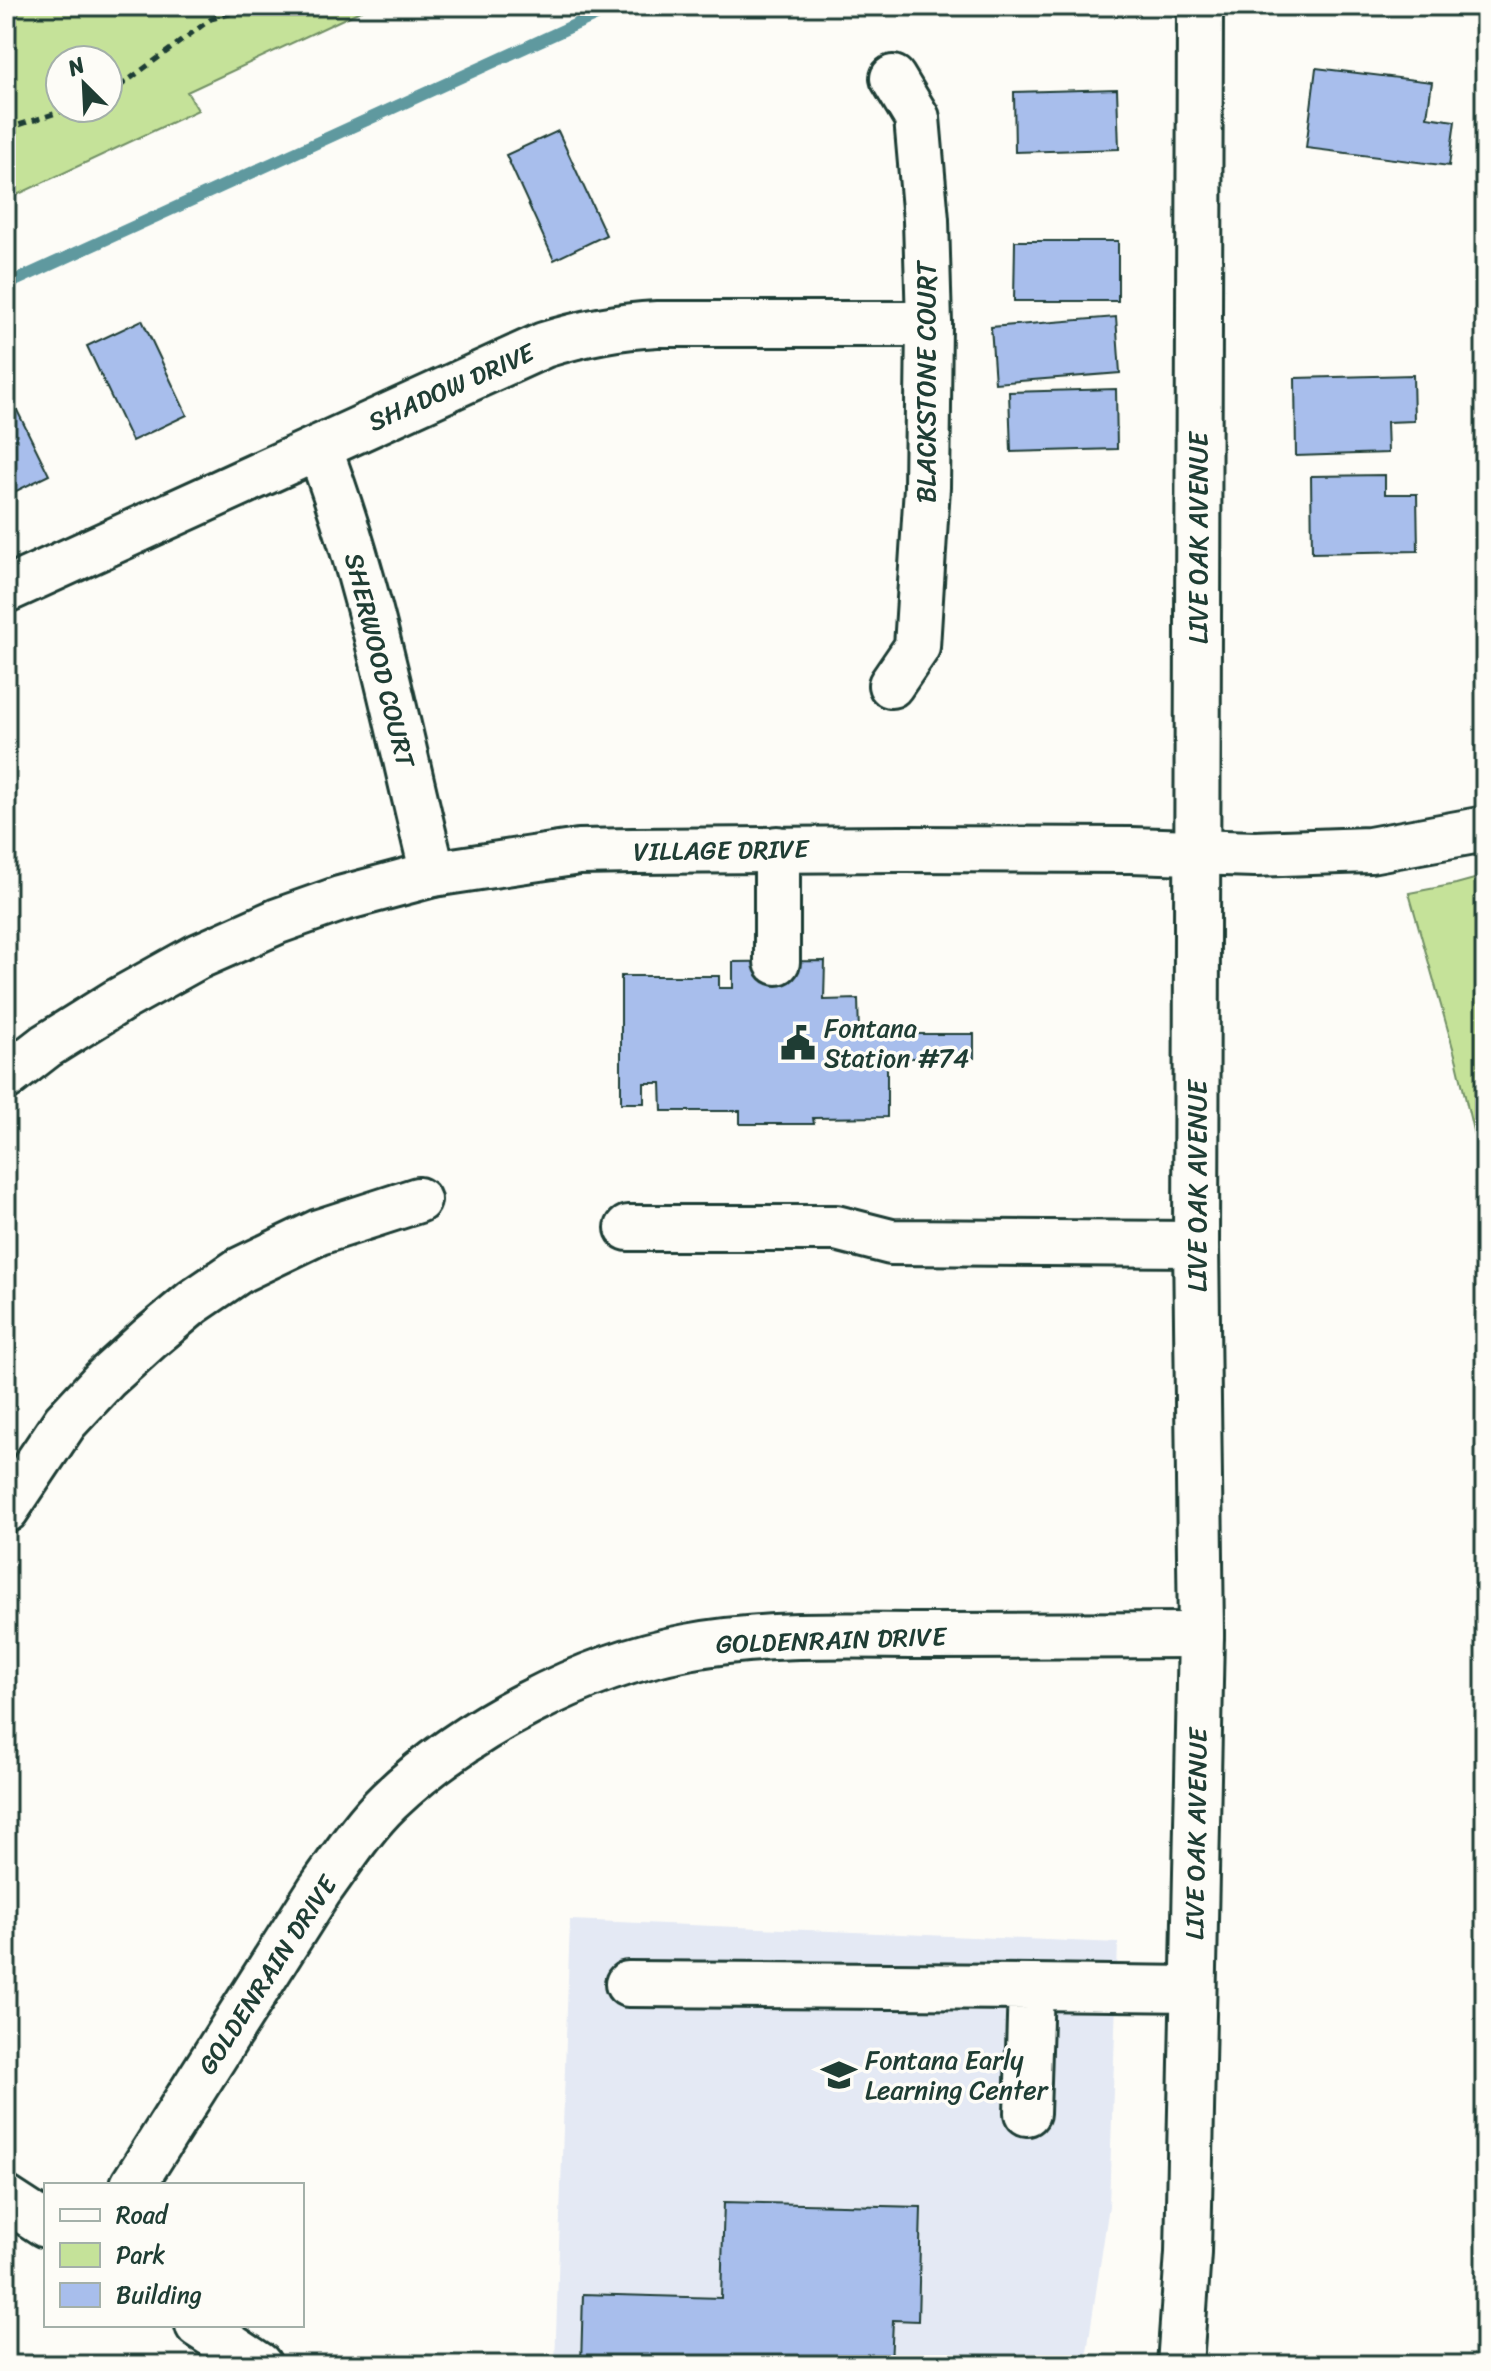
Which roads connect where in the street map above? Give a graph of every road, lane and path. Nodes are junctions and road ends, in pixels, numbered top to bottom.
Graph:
1 (260, 6) edge
2 (1200, 6) edge
3 (893, 78) dead end
4 (124, 83) edge
5 (44, 117) edge
6 (6, 129) edge
7 (929, 324) junction
8 (319, 448) junction
9 (6, 590) edge
10 (891, 685) dead end
11 (1485, 829) edge
12 (777, 849) junction
13 (1197, 853) junction
14 (433, 874) junction
15 (777, 962) dead end
16 (6, 1077) edge
17 (418, 1200) dead end
18 (628, 1228) dead end
19 (1196, 1244) junction
20 (6, 1510) edge
21 (1201, 1635) junction
22 (628, 1984) dead end
23 (1031, 1987) junction
24 (1193, 1989) junction
25 (1027, 2113) dead end
26 (134, 2183) edge
27 (6, 2199) edge
28 (44, 2224) edge
29 (201, 2327) edge
30 (259, 2365) edge
31 (1180, 2365) edge

1 - 4 path
2 - 13 street, LIVE OAK AVENUE
3 - 7 street, BLACKSTONE COURT
5 - 6 path
7 - 8 street, SHADOW DRIVE
7 - 10 street, BLACKSTONE COURT
8 - 9 street, SHADOW DRIVE
8 - 14 street, SHERWOOD COURT
11 - 13 street, VILLAGE DRIVE
12 - 13 street, VILLAGE DRIVE
12 - 14 street, VILLAGE DRIVE
12 - 15 street
13 - 19 street, LIVE OAK AVENUE
14 - 16 street, VILLAGE DRIVE
17 - 20 street
18 - 19 street
19 - 21 street, LIVE OAK AVENUE
21 - 24 street, LIVE OAK AVENUE
21 - 26 street, GOLDENRAIN DRIVE
22 - 23 street
23 - 24 street
23 - 25 street
24 - 31 street, LIVE OAK AVENUE
27 - 28 street
29 - 30 street

